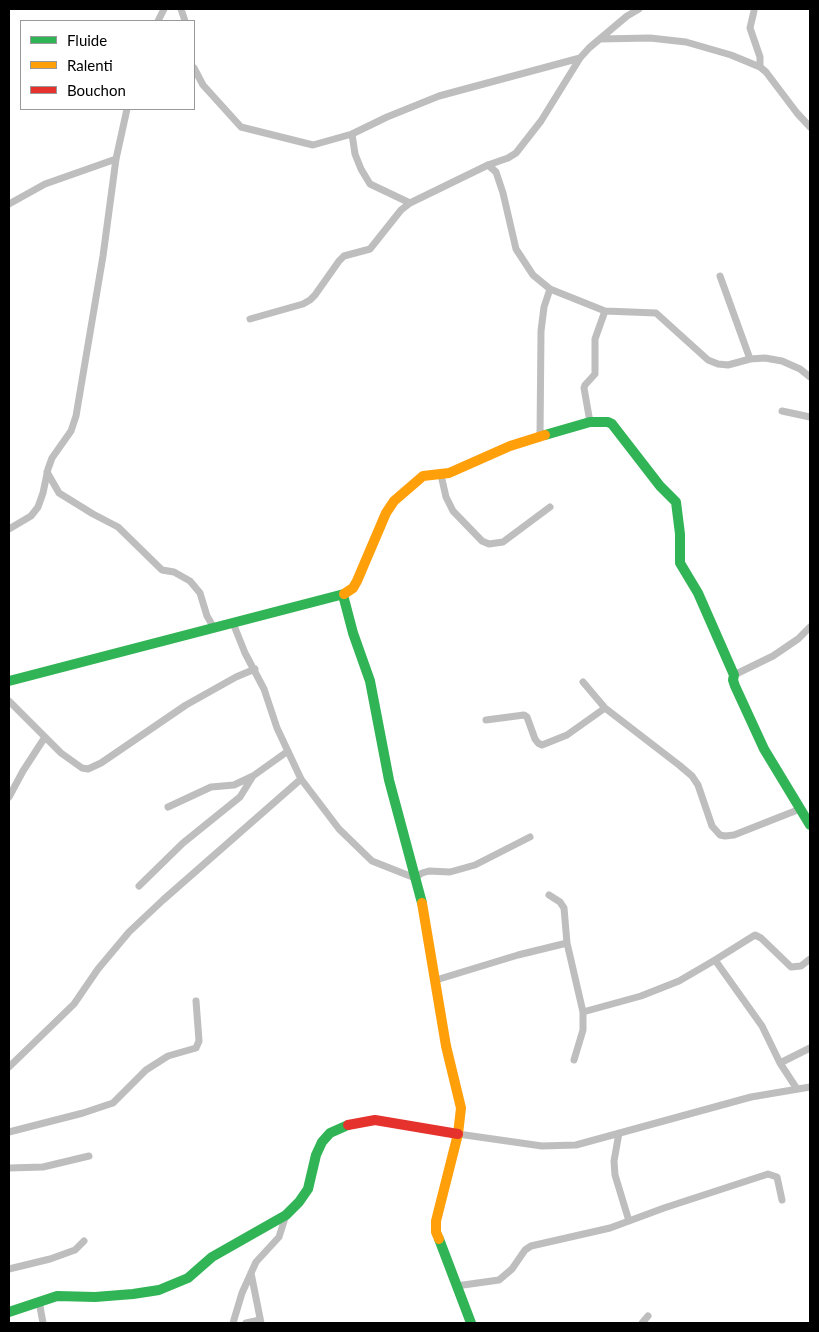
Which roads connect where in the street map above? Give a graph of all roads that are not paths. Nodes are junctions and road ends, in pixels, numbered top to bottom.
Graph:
1 (640, 9) edge
2 (754, 11) dead end
3 (600, 38) junction
4 (580, 58) junction
5 (760, 67) junction
6 (195, 70) edge
7 (126, 110) edge
8 (810, 127) edge
9 (352, 134) junction
10 (116, 158) junction
11 (488, 165) junction
12 (410, 203) junction
13 (9, 204) edge
14 (720, 276) dead end
15 (550, 289) junction
16 (605, 311) junction
17 (250, 319) dead end
18 (750, 358) junction
19 (810, 377) edge
20 (782, 411) dead end
21 (810, 417) edge
22 (590, 422) junction
23 (540, 437) junction
24 (47, 472) junction
25 (442, 474) junction
26 (550, 507) dead end
27 (9, 529) edge
28 (343, 595) junction
29 (234, 623) junction
30 (810, 627) edge
31 (214, 628) junction
32 (255, 669) junction
33 (734, 675) junction
34 (9, 681) edge
35 (584, 682) dead end
36 (9, 701) edge
37 (606, 708) junction
38 (486, 720) dead end
39 (45, 737) junction
40 (288, 751) junction
41 (253, 776) junction
42 (301, 779) junction
43 (9, 797) edge
44 (168, 807) dead end
45 (800, 809) junction
46 (810, 825) edge
47 (530, 837) dead end
48 (415, 878) junction
49 (139, 886) dead end
50 (550, 895) dead end
51 (567, 944) junction
52 (810, 959) edge
53 (715, 960) junction
54 (436, 980) junction
55 (196, 1001) dead end
56 (583, 1012) junction
57 (810, 1048) edge
58 (574, 1060) dead end
59 (780, 1063) junction
60 (9, 1066) edge
61 (810, 1087) edge
62 (796, 1089) junction
63 (9, 1132) edge
64 (619, 1133) junction
65 (458, 1134) junction
66 (89, 1156) dead end
67 (9, 1168) edge
68 (782, 1200) dead end
69 (286, 1215) junction
70 (629, 1221) junction
71 (84, 1241) dead end
72 (9, 1269) edge
73 (251, 1273) junction
74 (456, 1286) junction
75 (39, 1301) junction
76 (9, 1312) edge
77 (648, 1316) dead end
78 (261, 1321) edge
79 (43, 1323) edge
80 (233, 1323) edge
81 (246, 1323) edge
82 (470, 1323) edge
83 (642, 1323) edge

1 - 3 street
2 - 5 street
3 - 4 street
3 - 5 street
4 - 9 street
4 - 11 street
5 - 8 street
6 - 9 street
7 - 10 street
9 - 12 street
10 - 13 street
10 - 24 street
11 - 12 street
11 - 15 street
12 - 17 street
14 - 18 street
15 - 16 street
15 - 23 street
16 - 18 street
16 - 22 street
18 - 19 street
20 - 21 street
22 - 23 street
22 - 33 street
23 - 25 street
24 - 27 street
24 - 31 street
25 - 26 street
25 - 28 street
28 - 29 street
28 - 48 street
29 - 31 street
29 - 32 street
30 - 33 street
31 - 34 street
32 - 39 street
32 - 40 street
33 - 45 street
35 - 37 street
36 - 39 street
37 - 38 street
37 - 45 street
39 - 43 street
40 - 41 street
40 - 42 street
41 - 44 street
41 - 49 street
42 - 48 street
42 - 60 street
45 - 46 street
47 - 48 street
48 - 54 street
50 - 51 street
51 - 54 street
51 - 56 street
52 - 53 street
53 - 56 street
53 - 59 street
54 - 65 street
55 - 63 street
56 - 58 street
57 - 59 street
59 - 62 street
61 - 62 street
62 - 64 street
64 - 65 street
64 - 70 street
65 - 69 street
65 - 74 street
66 - 67 street
68 - 70 street
69 - 73 street
69 - 75 street
70 - 74 street
71 - 72 street
73 - 78 street
73 - 80 street
74 - 82 street
75 - 76 street
75 - 79 street
77 - 83 street
78 - 81 street

